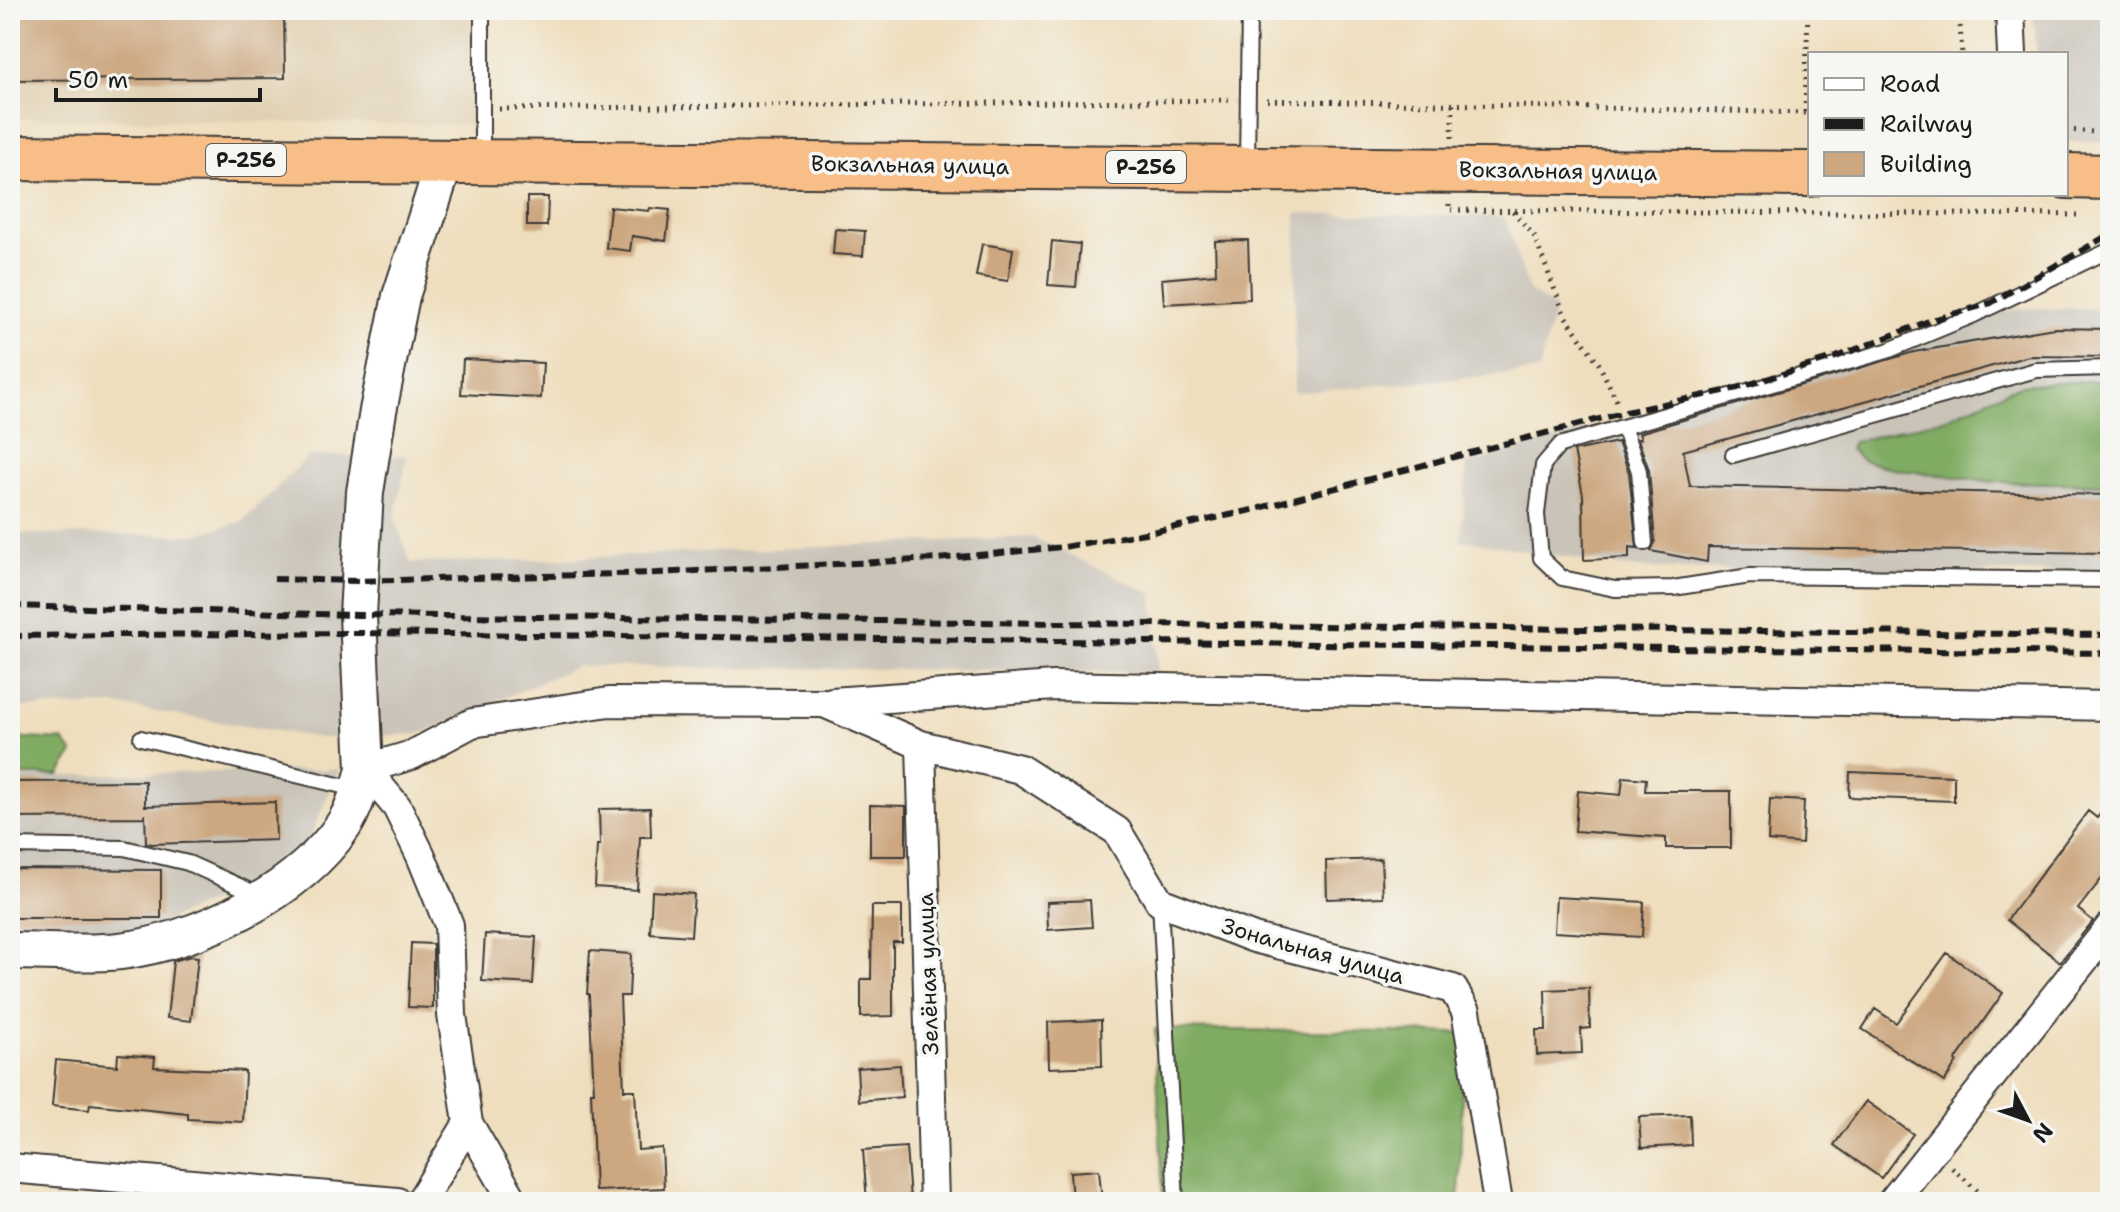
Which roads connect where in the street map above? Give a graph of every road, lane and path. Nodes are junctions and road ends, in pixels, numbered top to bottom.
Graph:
1 (482, 10) edge
2 (1249, 10) edge
3 (1808, 10) edge
4 (1959, 10) edge
5 (2010, 10) edge
6 (1962, 52) edge
7 (2012, 52) edge
8 (1247, 99) junction
9 (481, 110) junction
10 (1807, 112) edge
11 (2068, 130) edge
12 (2110, 133) edge
13 (10, 158) edge
14 (463, 161) junction
15 (1247, 168) junction
16 (1808, 174) edge
17 (2068, 176) edge
18 (2110, 177) edge
19 (1513, 210) dead end
20 (2110, 250) edge
21 (2110, 368) edge
22 (1618, 403) dead end
23 (1623, 427) junction
24 (1733, 455) dead end
25 (1645, 543) dead end
26 (2110, 580) edge
27 (824, 703) junction
28 (2110, 706) edge
29 (141, 738) dead end
30 (921, 745) junction
31 (362, 780) junction
32 (10, 846) edge
33 (263, 897) junction
34 (1160, 902) junction
35 (2110, 927) edge
36 (10, 951) edge
37 (468, 1123) junction
38 (1934, 1151) junction
39 (10, 1168) edge
40 (397, 1202) edge
41 (420, 1202) edge
42 (514, 1202) edge
43 (934, 1202) edge
44 (1176, 1202) edge
45 (1498, 1202) edge
46 (1892, 1202) edge
47 (1990, 1202) edge

1 - 9 lane
2 - 8 lane
3 - 10 path
4 - 6 path
5 - 7 street
8 - 9 path
8 - 10 path
8 - 15 lane
9 - 14 lane
11 - 12 path
13 - 14 highway, Вокзальная улица / Р-256
14 - 15 highway, Вокзальная улица / Р-256
14 - 31 street
15 - 16 highway, Вокзальная улица / Р-256
17 - 18 highway
19 - 22 path
20 - 23 lane
21 - 24 lane
23 - 25 lane
23 - 26 lane
27 - 28 street
27 - 30 street
27 - 31 street
29 - 31 lane
30 - 34 street
30 - 43 street, Зелёная улица
31 - 33 street
31 - 37 street
32 - 33 lane
33 - 36 street
34 - 44 lane
34 - 45 street, Зональная улица
35 - 38 street
37 - 41 street
37 - 42 street
38 - 46 street
38 - 47 path
39 - 40 street

